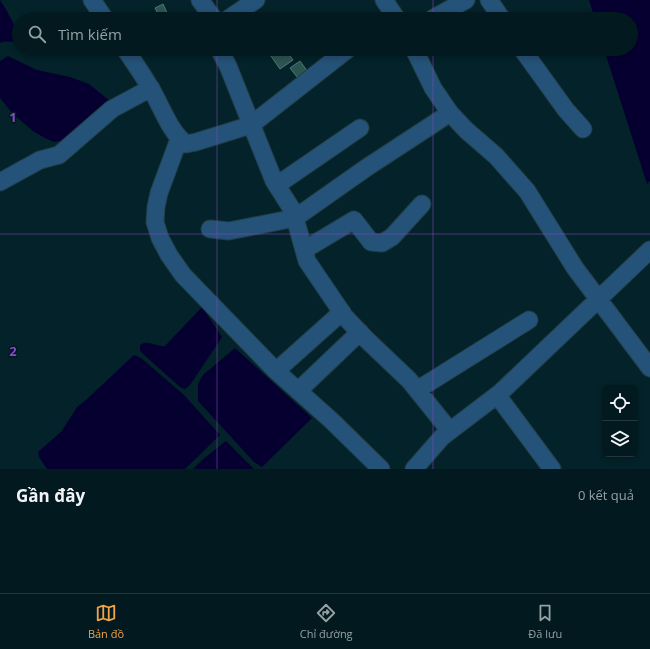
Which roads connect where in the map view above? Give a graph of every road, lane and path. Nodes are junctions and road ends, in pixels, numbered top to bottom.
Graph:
1 (92, 0) edge
2 (200, 0) edge
3 (256, 0) edge
4 (466, 0) edge
5 (488, 0) edge
6 (100, 12) edge
7 (209, 12) edge
8 (238, 12) edge
9 (445, 12) edge
10 (497, 12) edge
11 (130, 56) edge
12 (223, 56) edge
13 (339, 56) edge
14 (417, 56) edge
15 (527, 56) edge
16 (151, 88) junction
17 (450, 113) junction
18 (251, 125) junction
19 (360, 128) dead end
20 (582, 129) dead end
21 (179, 139) junction
22 (0, 182) edge
23 (277, 185) junction
24 (422, 204) dead end
25 (295, 218) junction
26 (210, 229) dead end
27 (304, 250) junction
28 (650, 250) edge
29 (598, 299) junction
30 (342, 312) junction
31 (528, 320) dead end
32 (360, 332) junction
33 (650, 368) edge
34 (276, 371) junction
35 (417, 390) junction
36 (298, 391) junction
37 (497, 395) junction
38 (450, 431) junction
39 (381, 469) edge
40 (414, 469) edge
41 (552, 469) edge

1 - 6 street
2 - 7 street
3 - 8 street
4 - 9 street
5 - 10 street
11 - 16 street
12 - 18 street
13 - 18 street
14 - 17 street
15 - 20 street
16 - 21 street
16 - 22 street
17 - 25 street
17 - 29 street
18 - 21 street
18 - 23 street
19 - 23 street
21 - 34 street
23 - 25 street
24 - 27 street
25 - 26 street
25 - 27 street
27 - 30 street
28 - 29 street
29 - 33 street
29 - 37 street
30 - 32 street
30 - 34 street
31 - 35 street
32 - 35 street
32 - 36 street
34 - 36 street
35 - 38 street
36 - 39 street
37 - 38 street
37 - 41 street
38 - 40 street

